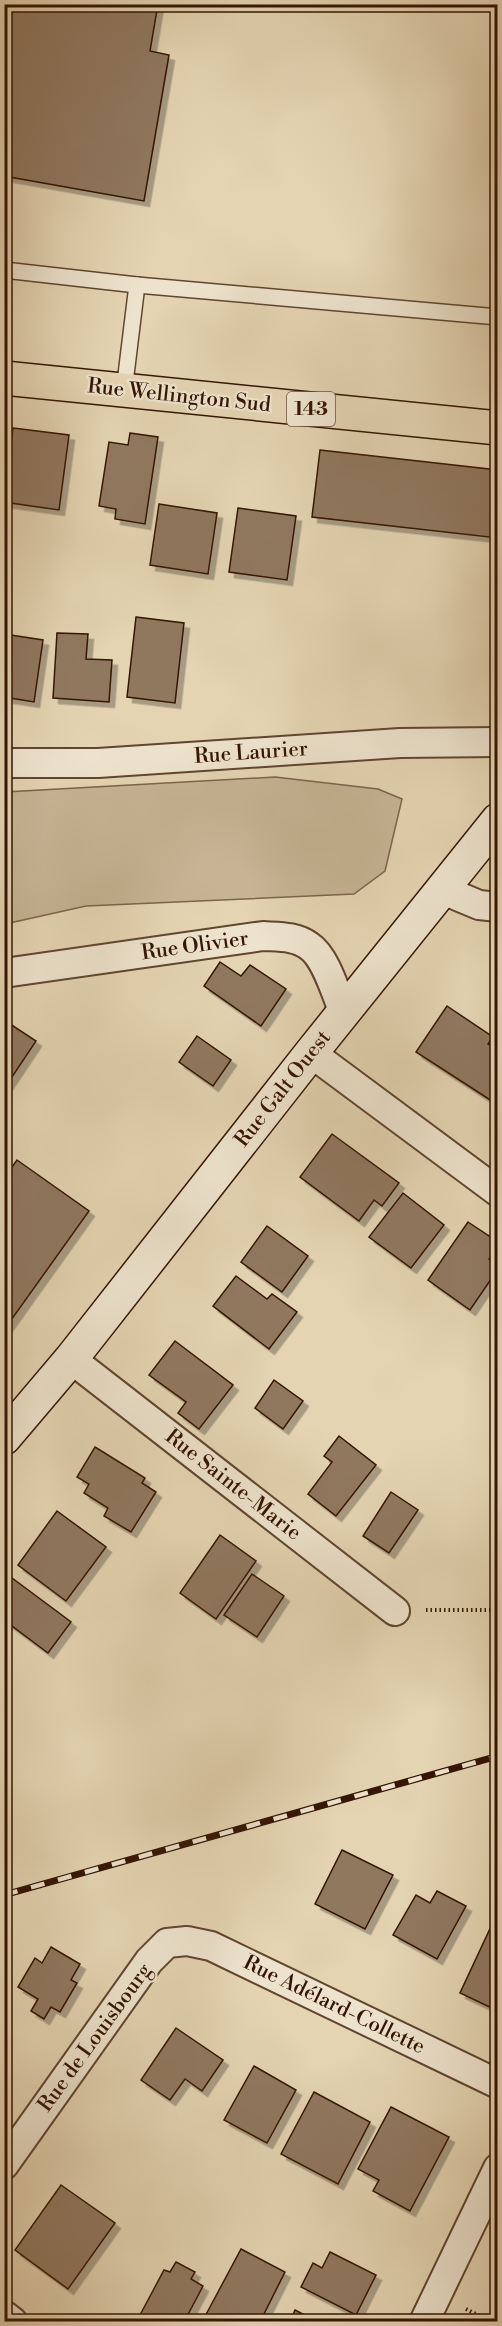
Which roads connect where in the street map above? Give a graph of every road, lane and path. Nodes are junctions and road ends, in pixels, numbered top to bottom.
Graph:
1 (4, 270) edge
2 (137, 285) junction
3 (498, 317) edge
4 (4, 378) edge
5 (124, 390) junction
6 (498, 428) edge
7 (498, 742) edge
8 (4, 763) edge
9 (498, 820) edge
10 (443, 890) junction
11 (498, 907) edge
12 (4, 973) edge
13 (344, 1013) junction
14 (311, 1053) junction
15 (498, 1192) edge
16 (71, 1359) junction
17 (4, 1438) edge
18 (4, 1455) edge
19 (498, 1610) edge
20 (395, 1611) joint
21 (167, 1943) joint
22 (498, 2084) edge
23 (4, 2165) edge
24 (498, 2168) edge
25 (4, 2315) edge
26 (13, 2322) edge
27 (424, 2322) edge

1 - 2 lane
2 - 3 lane
2 - 5 lane
4 - 5 main road, Rue Wellington Sud / 143
5 - 6 main road, Rue Wellington Sud / 143
7 - 8 street, Rue Laurier
9 - 10 main road, Rue Galt Ouest
10 - 11 street
10 - 13 main road, Rue Galt Ouest
12 - 13 street, Rue Olivier
13 - 14 main road, Rue Galt Ouest
14 - 15 street
14 - 16 main road, Rue Galt Ouest
16 - 17 main road, Rue Galt Ouest
16 - 18 main road, Rue Galt Ouest
16 - 20 street, Rue Sainte-Marie
19 - 20 path
21 - 22 street, Rue Adélard-Collette
21 - 23 street, Rue de Louisbourg
24 - 27 street
25 - 26 street

